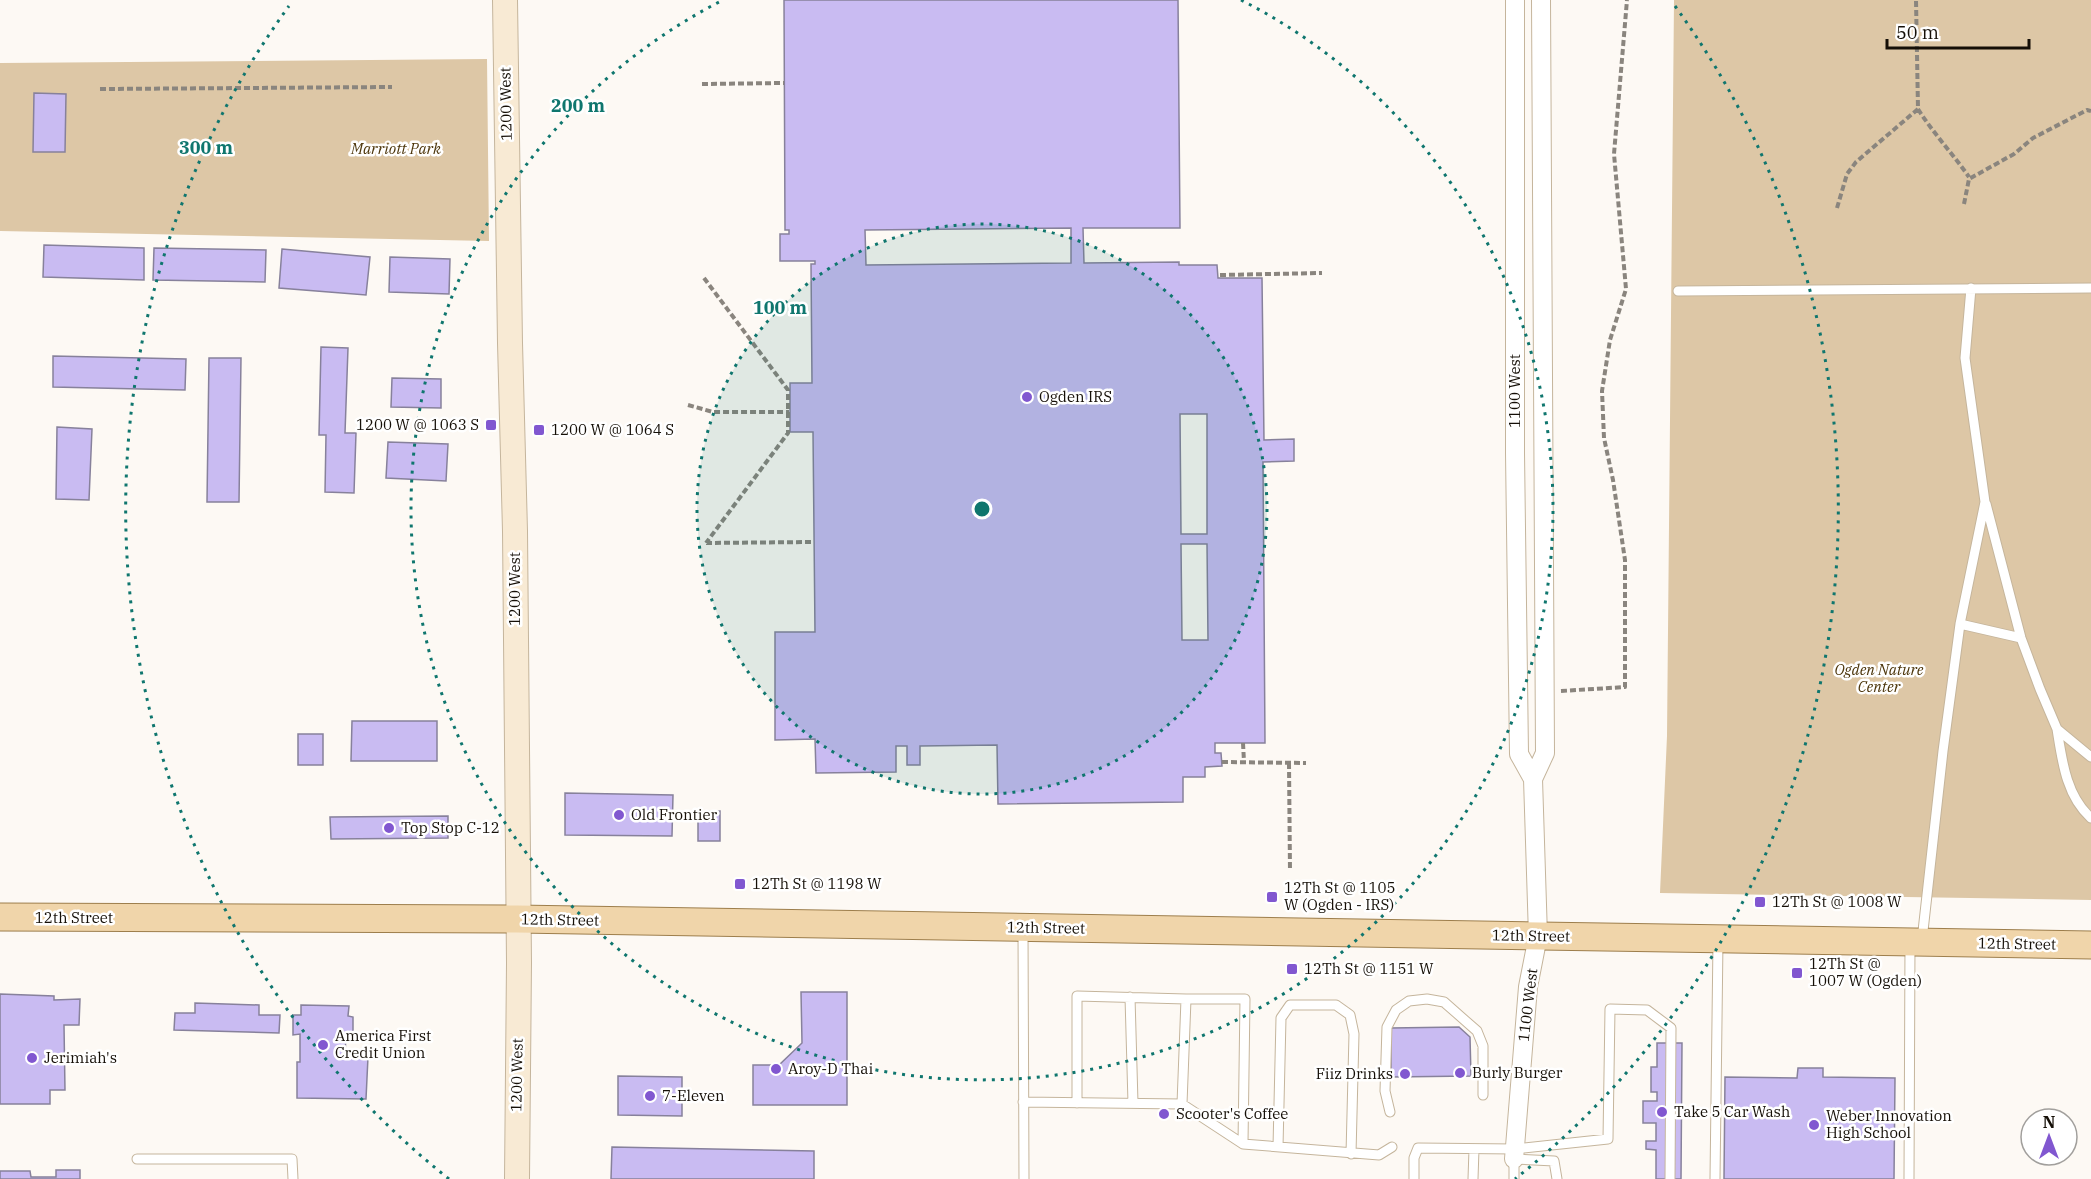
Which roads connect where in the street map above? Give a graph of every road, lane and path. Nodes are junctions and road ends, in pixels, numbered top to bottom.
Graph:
1 (505, 0) edge
2 (1515, 0) edge
3 (1541, 0) edge
4 (1628, 0) edge
5 (1916, 0) edge
6 (784, 83) dead end
7 (702, 84) dead end
8 (392, 87) dead end
9 (100, 88) dead end
10 (1918, 109) junction
11 (2091, 111) edge
12 (1969, 177) dead end
13 (1964, 204) dead end
14 (1837, 208) dead end
15 (1322, 273) dead end
16 (1220, 274) dead end
17 (704, 278) dead end
18 (1971, 288) junction
19 (2091, 288) edge
20 (1678, 291) dead end
21 (688, 405) dead end
22 (789, 412) junction
23 (1985, 502) junction
24 (814, 542) dead end
25 (1960, 624) junction
26 (2021, 638) junction
27 (1545, 695) junction
28 (1518, 698) junction
29 (2057, 729) junction
30 (1244, 743) dead end
31 (2091, 757) edge
32 (1222, 762) dead end
33 (1244, 762) junction
34 (1289, 763) junction
35 (1306, 763) dead end
36 (1533, 779) junction
37 (2091, 818) edge
38 (1290, 871) dead end
39 (0, 917) edge
40 (518, 919) junction
41 (1023, 927) junction
42 (1538, 936) junction
43 (1718, 939) junction
44 (1916, 942) junction
45 (2091, 945) edge
46 (1130, 997) junction
47 (1186, 999) junction
48 (1483, 1095) dead end
49 (1023, 1102) junction
50 (1077, 1103) junction
51 (1133, 1103) junction
52 (1182, 1104) junction
53 (1390, 1112) dead end
54 (1244, 1144) junction
55 (1278, 1147) junction
56 (1392, 1147) dead end
57 (1474, 1149) junction
58 (1351, 1154) junction
59 (1514, 1154) junction
60 (137, 1159) dead end
61 (293, 1179) edge
62 (517, 1179) edge
63 (1024, 1179) edge
64 (1414, 1179) edge
65 (1473, 1179) edge
66 (1514, 1179) edge
67 (1557, 1179) edge
68 (1670, 1179) edge
69 (1715, 1179) edge
70 (1909, 1179) edge

1 - 40 street, 1200 West
2 - 28 street, 1100 West
3 - 27 street, 1100 West
4 - 27 path
5 - 10 path
6 - 7 path
8 - 9 path
10 - 12 path
10 - 14 path
11 - 13 path
15 - 16 path
17 - 22 path
18 - 19 lane
18 - 20 lane
18 - 23 lane
21 - 22 path
22 - 24 path
23 - 25 lane
23 - 26 lane
25 - 26 lane
25 - 44 lane
26 - 29 lane
27 - 28 street
27 - 36 street, 1100 West
28 - 36 street, 1100 West
29 - 31 lane
29 - 37 lane
30 - 33 path
32 - 33 path
33 - 34 path
34 - 35 path
34 - 38 path
36 - 42 street, 1100 West
39 - 40 main road, 12th Street
40 - 41 main road, 12th Street
40 - 62 street, 1200 West
41 - 42 main road, 12th Street
41 - 49 lane
42 - 43 main road, 12th Street
42 - 59 street, 1100 West
43 - 44 main road, 12th Street
43 - 69 lane
44 - 45 main road, 12th Street
44 - 70 lane
46 - 47 lane
46 - 50 lane
46 - 51 lane
47 - 52 lane
47 - 54 lane
48 - 53 lane
49 - 50 lane
49 - 63 lane
50 - 51 lane
51 - 52 lane
52 - 54 lane
54 - 55 lane
55 - 58 lane
55 - 58 lane
56 - 58 lane
57 - 59 lane
57 - 64 lane
57 - 65 lane
59 - 66 lane
59 - 67 lane
59 - 68 lane
60 - 61 lane

